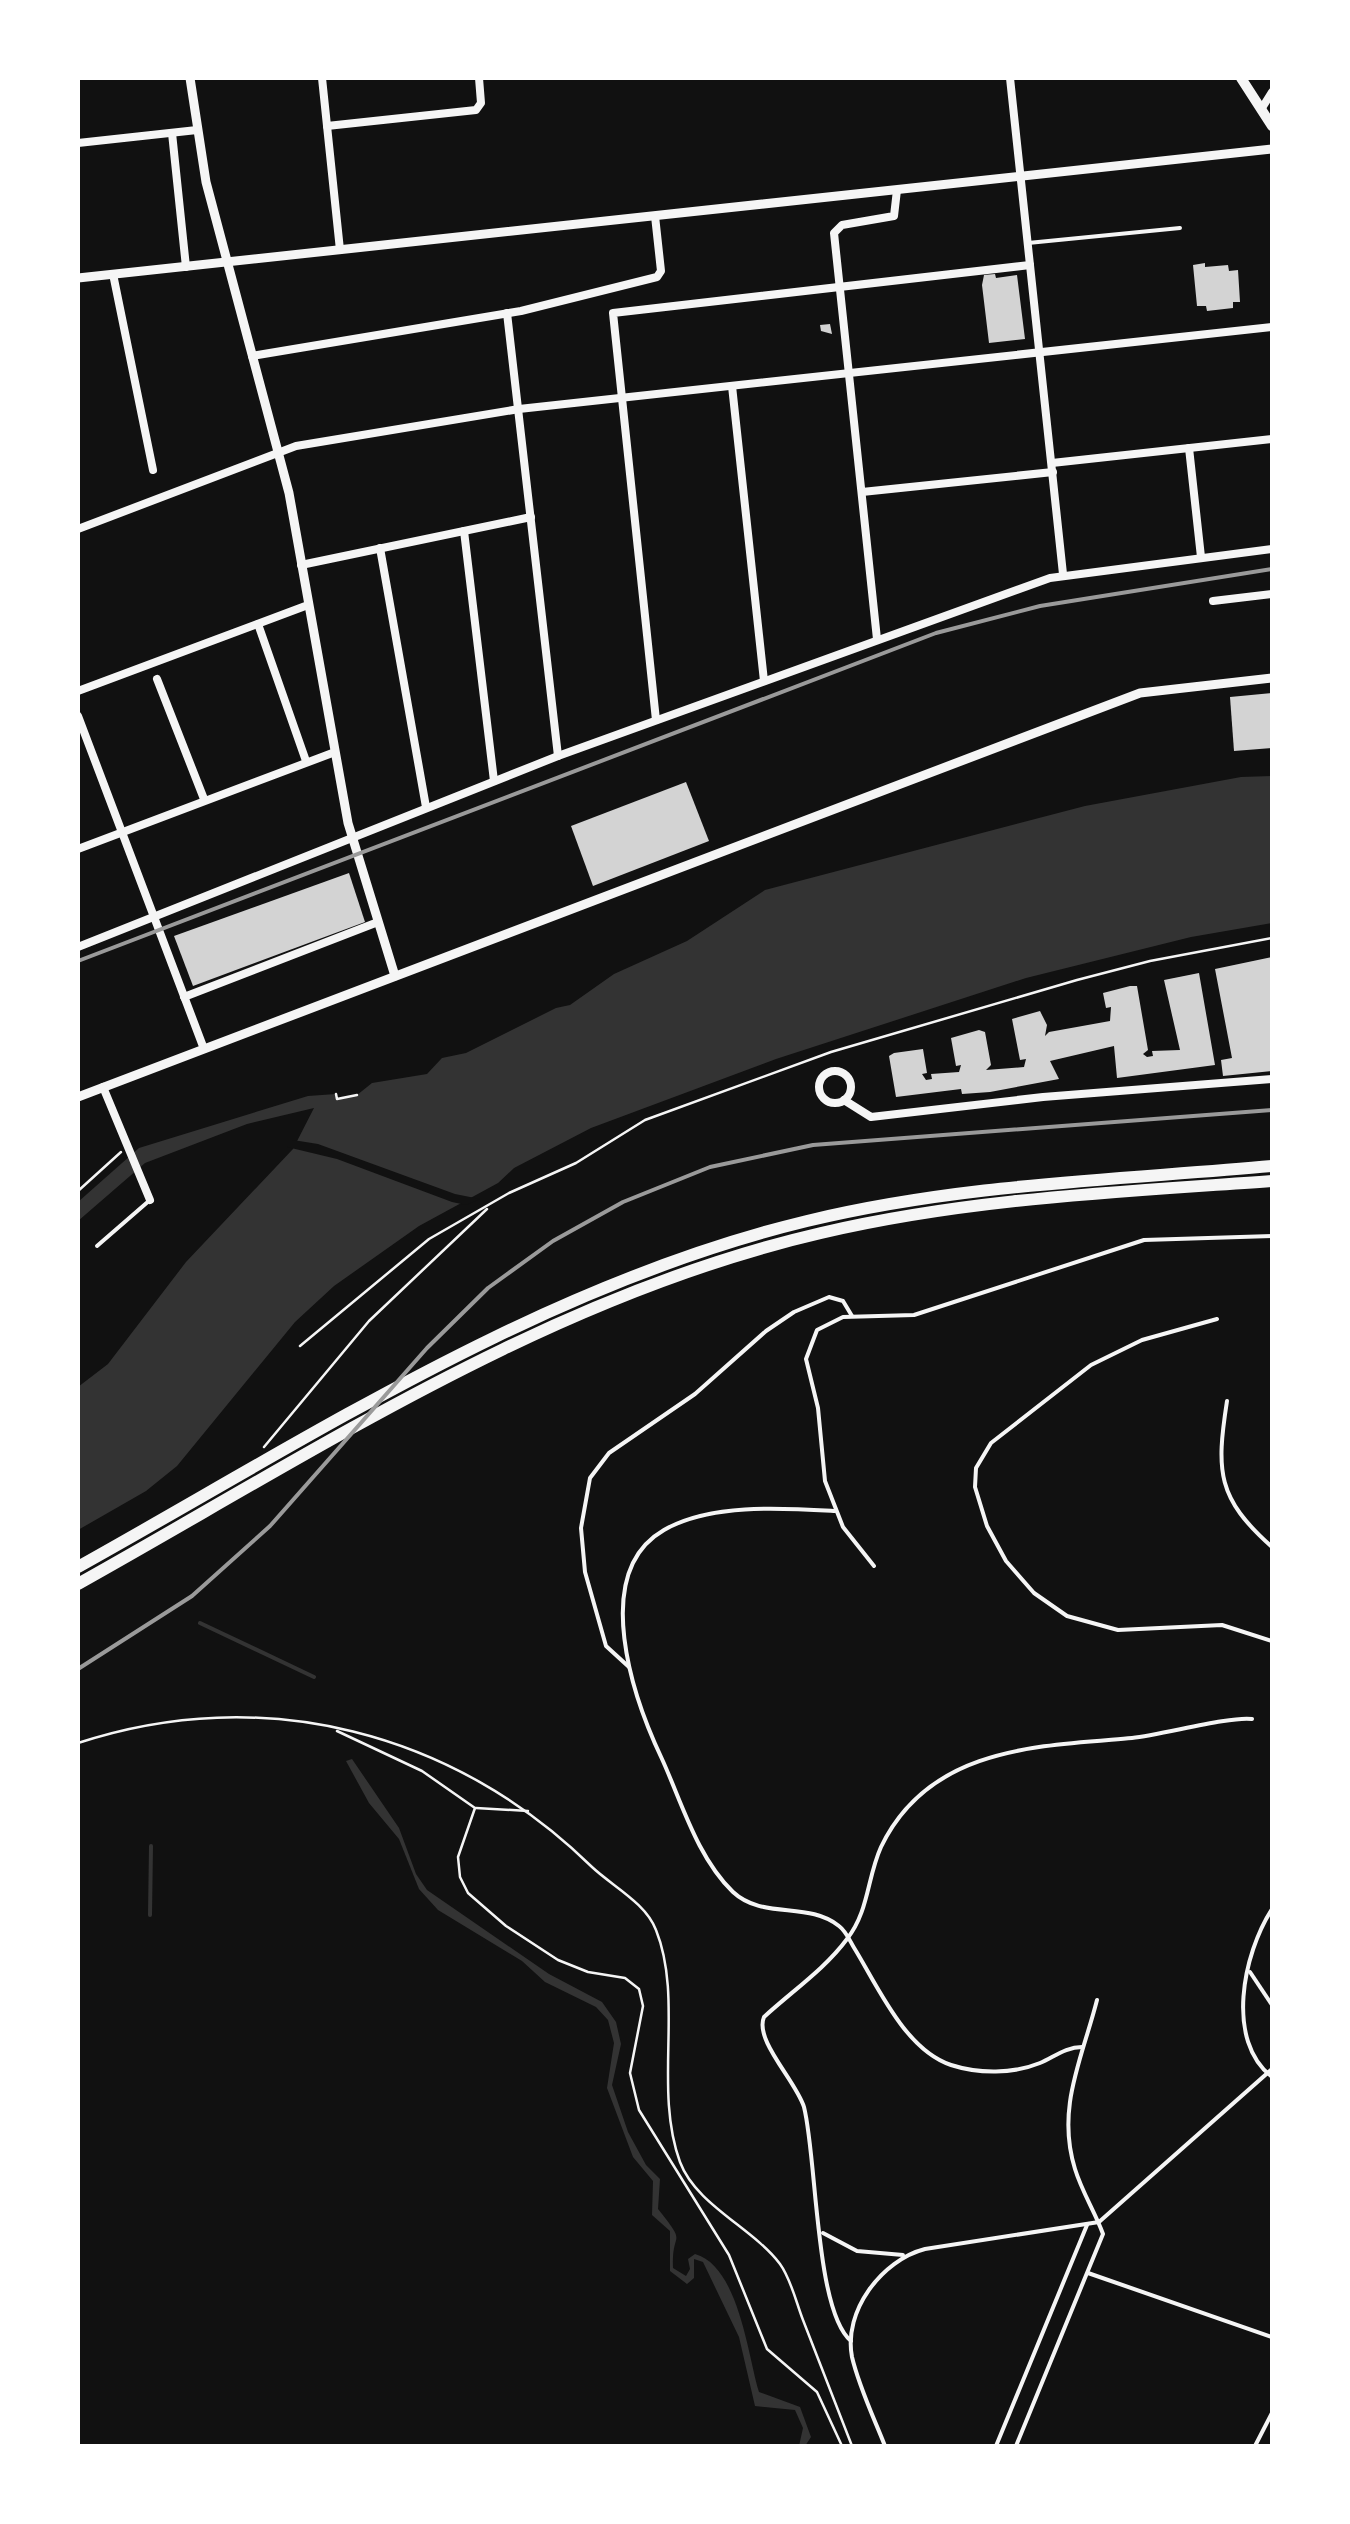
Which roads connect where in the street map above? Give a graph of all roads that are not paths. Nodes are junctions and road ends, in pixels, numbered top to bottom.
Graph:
1 (190, 78) edge
2 (322, 78) edge
3 (479, 78) edge
4 (1010, 78) edge
5 (1240, 78) edge
6 (1272, 92) edge
7 (1262, 108) junction
8 (327, 126) junction
9 (1272, 126) edge
10 (197, 130) junction
11 (172, 133) junction
12 (78, 143) edge
13 (1272, 149) edge
14 (1020, 176) junction
15 (897, 190) junction
16 (655, 216) junction
17 (1180, 228) dead end
18 (1028, 243) junction
19 (340, 250) junction
20 (1030, 265) junction
21 (186, 267) junction
22 (112, 274) junction
23 (78, 278) edge
24 (840, 286) junction
25 (508, 313) junction
26 (1272, 327) edge
27 (1040, 352) junction
28 (252, 356) junction
29 (849, 373) junction
30 (732, 386) junction
31 (620, 398) junction
32 (519, 409) junction
33 (1272, 439) edge
34 (1190, 448) junction
35 (278, 452) junction
36 (1052, 467) junction
37 (153, 470) dead end
38 (862, 492) junction
39 (531, 517) junction
40 (78, 529) edge
41 (464, 531) junction
42 (380, 548) junction
43 (1272, 549) edge
44 (1201, 557) junction
45 (301, 564) junction
46 (1063, 574) junction
47 (1272, 594) edge
48 (1213, 602) dead end
49 (308, 605) junction
50 (258, 624) junction
51 (878, 639) junction
52 (1272, 678) edge
53 (158, 679) dead end
54 (764, 681) junction
55 (78, 691) edge
56 (78, 716) edge
57 (656, 720) junction
58 (335, 752) junction
59 (558, 756) junction
60 (306, 761) junction
61 (494, 780) junction
62 (204, 799) junction
63 (426, 807) junction
64 (121, 832) junction
65 (352, 839) junction
66 (78, 849) edge
67 (153, 916) junction
68 (378, 922) junction
69 (78, 947) edge
70 (395, 976) junction
71 (184, 998) junction
72 (204, 1049) junction
73 (1272, 1079) edge
74 (103, 1087) junction
75 (78, 1097) edge
76 (844, 1100) junction
77 (1272, 1166) edge
78 (1272, 1181) edge
79 (150, 1200) joint
80 (1272, 1236) edge
81 (97, 1246) dead end
82 (852, 1316) junction
83 (1217, 1320) dead end
84 (1226, 1401) dead end
85 (835, 1511) junction
86 (1272, 1547) edge
87 (874, 1566) dead end
88 (78, 1567) edge
89 (78, 1584) edge
90 (1272, 1641) edge
91 (630, 1668) junction
92 (1252, 1719) dead end
93 (1272, 1909) edge
94 (849, 1938) junction
95 (1250, 1972) junction
96 (1097, 2000) dead end
97 (1272, 2004) edge
98 (1082, 2047) junction
99 (1271, 2074) edge
100 (1099, 2222) junction
101 (1087, 2225) junction
102 (822, 2232) junction
103 (904, 2255) junction
104 (1088, 2272) junction
105 (1272, 2337) edge
106 (851, 2341) junction
107 (1272, 2412) edge
108 (885, 2446) edge
109 (996, 2446) edge
110 (1016, 2446) edge
111 (1255, 2446) edge

1 - 10 street
2 - 8 street
3 - 8 street
4 - 14 street
5 - 7 main road
6 - 7 street
7 - 9 main road
8 - 19 street
10 - 11 street
10 - 28 street
11 - 12 street
11 - 21 street
13 - 14 street
14 - 15 street
14 - 18 street
15 - 16 street
15 - 24 street
16 - 19 street
16 - 25 street
17 - 18 lane
18 - 20 street
19 - 21 street
20 - 24 street
20 - 27 street
21 - 22 street
22 - 23 street
22 - 37 street
24 - 29 street
24 - 31 street
25 - 28 street
25 - 32 street
26 - 27 street
27 - 29 street
27 - 36 street
28 - 35 street
29 - 30 street
29 - 38 street
30 - 31 street
30 - 54 street
31 - 32 street
31 - 57 street
32 - 35 street
32 - 39 street
33 - 34 street
34 - 36 street
34 - 44 street
35 - 40 street
35 - 45 street
36 - 38 street
36 - 46 street
38 - 51 street
39 - 41 street
39 - 59 street
41 - 42 street
41 - 61 street
42 - 45 street
42 - 63 street
43 - 44 street
44 - 46 street
45 - 49 street
46 - 51 street
47 - 48 street
49 - 50 street
49 - 58 street
50 - 55 street
50 - 60 street
51 - 54 street
52 - 70 street
53 - 62 street
54 - 57 street
56 - 64 street
57 - 59 street
58 - 60 street
58 - 65 street
59 - 61 street
60 - 62 street
61 - 63 street
62 - 64 street
63 - 65 street
64 - 66 street
64 - 67 street
65 - 67 street
65 - 68 street
67 - 69 street
67 - 71 street
68 - 70 street
68 - 71 street
70 - 72 street
71 - 72 street
72 - 74 street
73 - 76 street
74 - 75 street
74 - 79 street
76 - 76 street
77 - 88 highway
78 - 89 highway
79 - 81 lane
80 - 82 lane
82 - 85 lane
82 - 91 lane
83 - 90 lane
84 - 86 lane
85 - 87 lane
85 - 91 lane
91 - 94 lane
92 - 94 lane
93 - 95 lane
94 - 98 lane
94 - 102 lane
95 - 97 lane
95 - 99 lane
96 - 98 lane
98 - 100 lane
99 - 100 lane
100 - 101 lane
100 - 104 lane
101 - 103 lane
101 - 109 lane
102 - 103 lane
102 - 106 lane
103 - 106 lane
104 - 105 lane
104 - 110 lane
106 - 108 lane
107 - 111 lane

